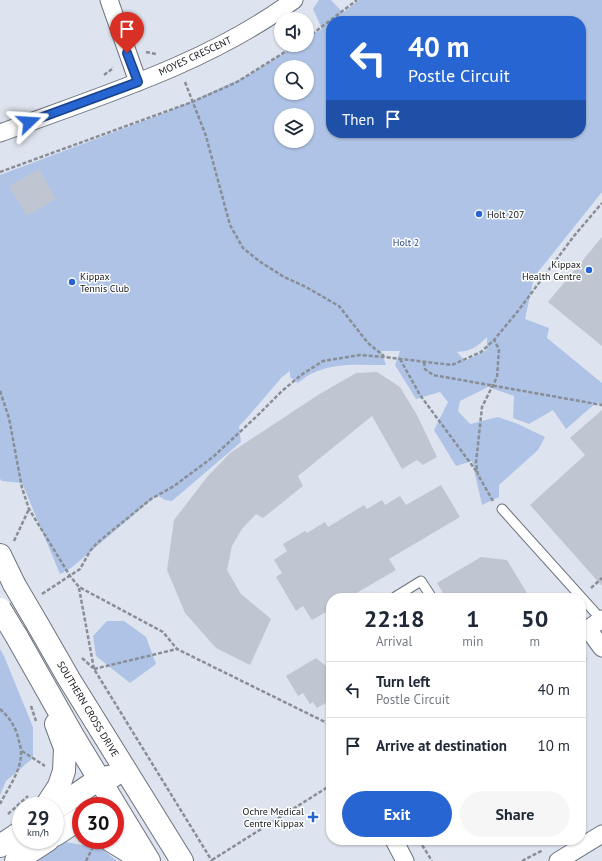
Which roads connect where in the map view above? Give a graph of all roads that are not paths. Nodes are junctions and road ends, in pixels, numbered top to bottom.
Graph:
1 (109, 0) edge
2 (294, 0) edge
3 (138, 82) junction
4 (0, 133) edge
5 (502, 509) road end
6 (0, 555) edge
7 (400, 593) edge
8 (429, 593) edge
9 (568, 593) edge
10 (0, 609) edge
11 (586, 616) edge
12 (593, 625) edge
13 (17, 637) junction
14 (602, 648) edge
15 (128, 774) junction
16 (99, 779) junction
17 (41, 797) edge
18 (104, 797) edge
19 (109, 797) edge
20 (64, 803) edge
21 (124, 827) edge
22 (66, 831) edge
23 (602, 834) edge
24 (12, 838) edge
25 (586, 844) edge
26 (399, 845) edge
27 (584, 845) edge
28 (0, 846) edge
29 (119, 849) edge
30 (16, 861) edge
31 (140, 861) edge
32 (149, 861) edge
33 (182, 861) edge
34 (405, 861) edge
35 (558, 861) edge

1 - 3 street
2 - 3 street, MOYES CRESCENT
3 - 4 street, MOYES CRESCENT
5 - 9 lane
6 - 15 main road, SOUTHERN CROSS DRIVE, bridge
7 - 8 lane
10 - 13 main road, bridge
11 - 12 lane
12 - 14 street
13 - 16 main road
13 - 17 main road
15 - 16 main road
15 - 19 main road
15 - 33 main road, SOUTHERN CROSS DRIVE
16 - 18 main road
16 - 20 main road
21 - 32 main road
22 - 30 main road
23 - 25 street
24 - 28 main road
26 - 34 street
27 - 35 street
29 - 31 main road

